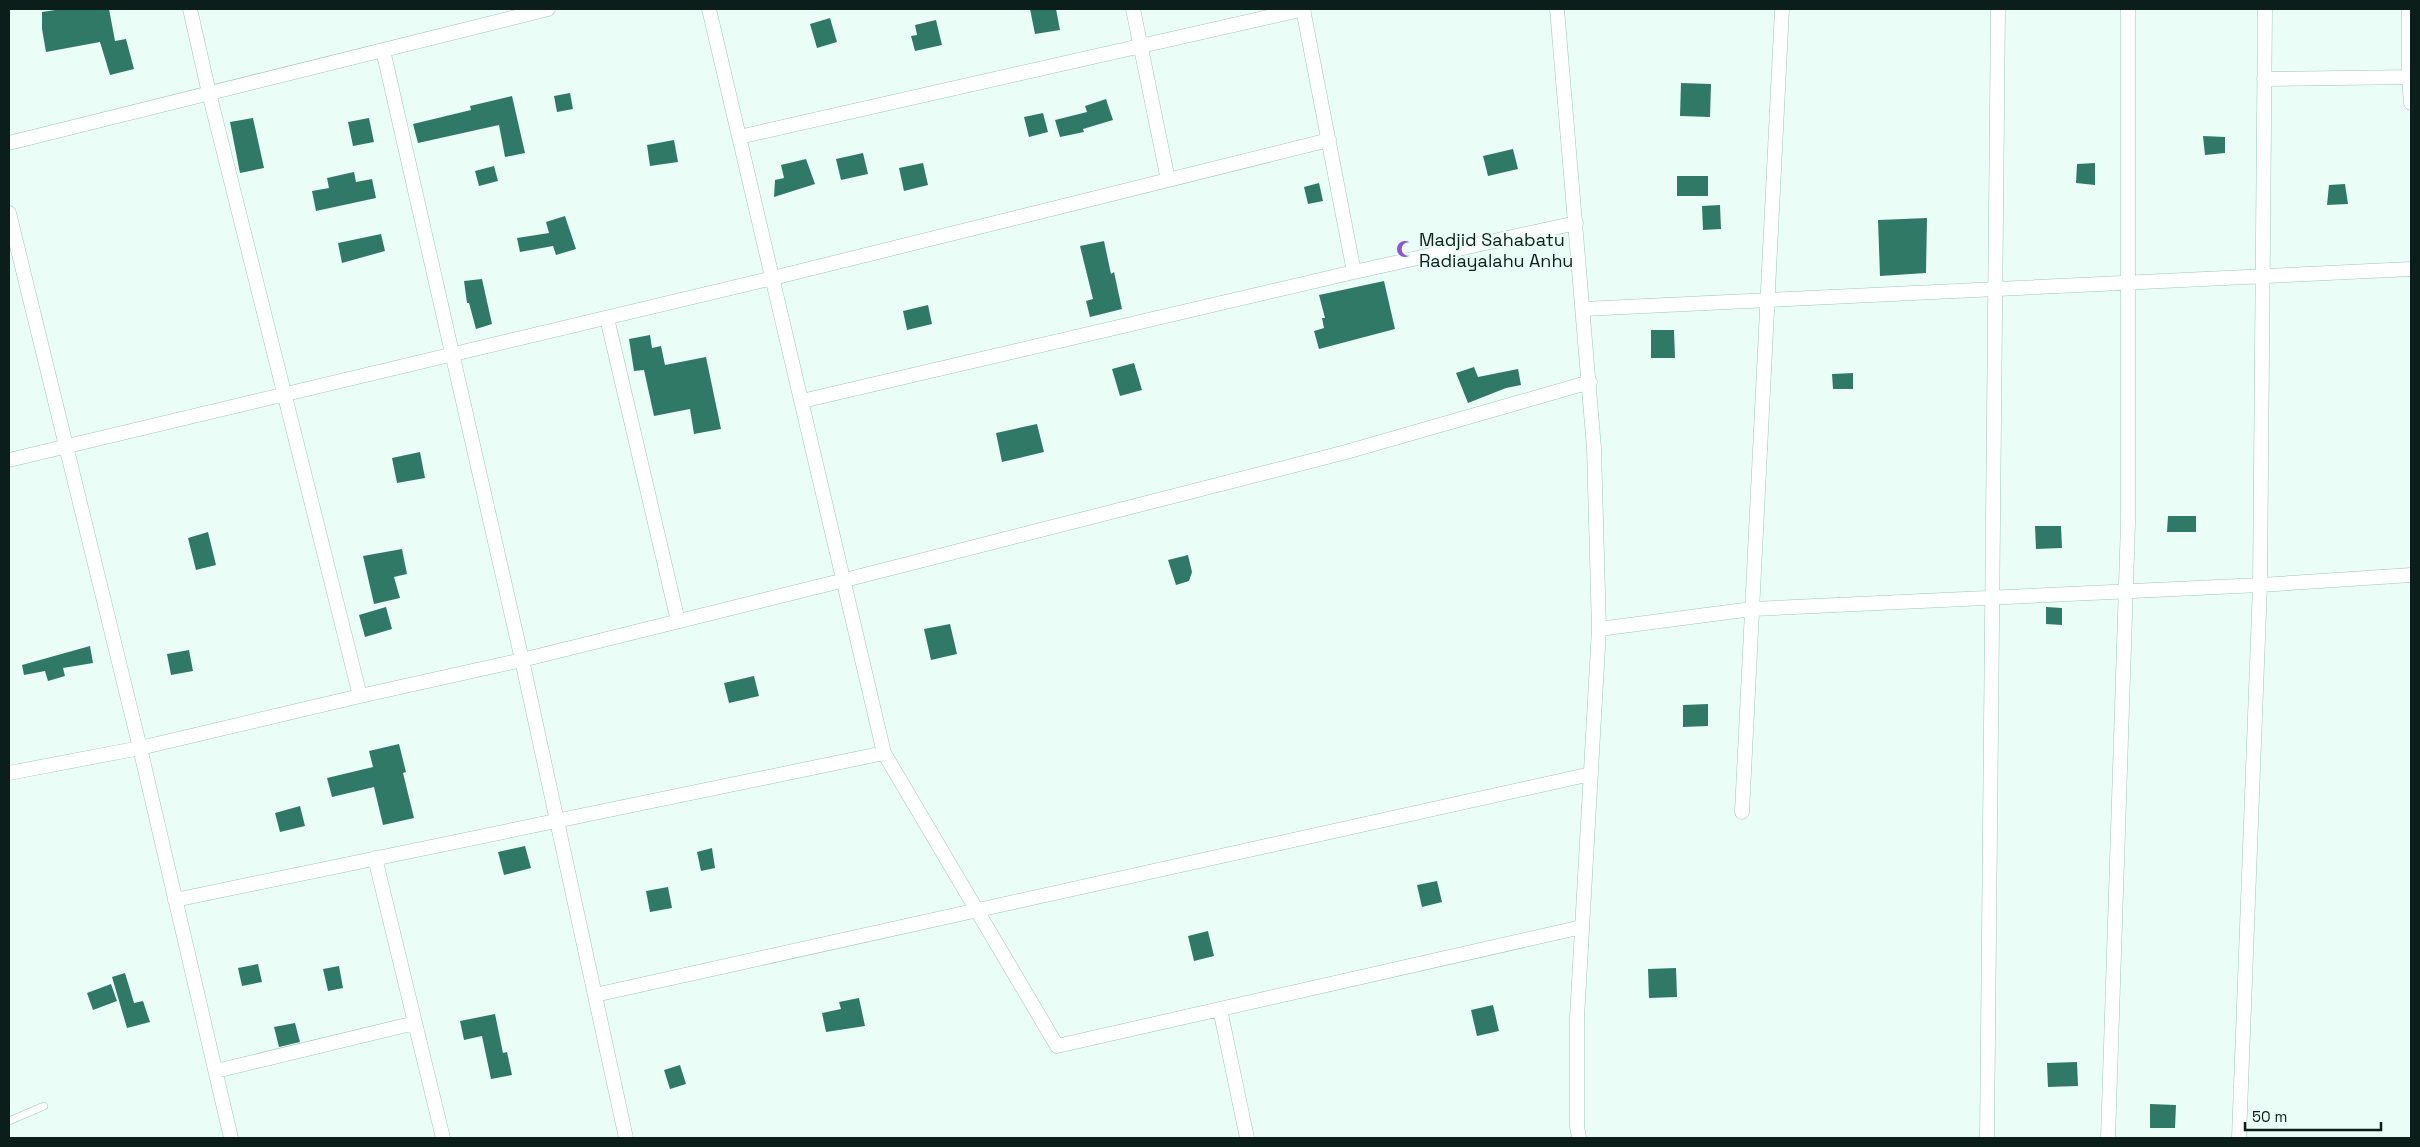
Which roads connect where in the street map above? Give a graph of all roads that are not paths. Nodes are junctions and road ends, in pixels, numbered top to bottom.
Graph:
1 (190, 9) edge
2 (548, 9) edge
3 (709, 9) edge
4 (1133, 9) edge
5 (1304, 9) edge
6 (1557, 9) edge
7 (1782, 9) edge
8 (1998, 9) edge
9 (2128, 9) edge
10 (2265, 9) edge
11 (2409, 9) edge
12 (1141, 46) junction
13 (383, 50) junction
14 (2410, 77) edge
15 (2264, 79) junction
16 (209, 93) junction
17 (2411, 103) edge
18 (739, 137) junction
19 (1328, 140) junction
20 (9, 143) edge
21 (1168, 180) junction
22 (9, 213) edge
23 (1576, 223) junction
24 (2411, 269) edge
25 (1354, 272) junction
26 (2262, 276) junction
27 (773, 278) junction
28 (2128, 282) junction
29 (1995, 289) junction
30 (1768, 300) junction
31 (1584, 309) junction
32 (607, 318) junction
33 (452, 354) junction
34 (1590, 382) junction
35 (284, 394) junction
36 (802, 401) junction
37 (66, 446) junction
38 (9, 460) edge
39 (2411, 576) edge
40 (845, 580) junction
41 (2260, 586) junction
42 (2126, 592) junction
43 (1992, 598) junction
44 (1752, 609) junction
45 (678, 621) junction
46 (1599, 629) junction
47 (522, 660) junction
48 (360, 696) junction
49 (140, 748) junction
50 (884, 753) junction
51 (9, 773) edge
52 (1590, 774) junction
53 (1742, 812) dead end
54 (557, 821) junction
55 (374, 858) junction
56 (176, 900) junction
57 (977, 910) junction
58 (1582, 927) junction
59 (595, 995) junction
60 (1220, 1009) junction
61 (415, 1023) junction
62 (216, 1071) junction
63 (44, 1106) dead end
64 (9, 1121) edge
65 (232, 1138) edge
66 (443, 1138) edge
67 (626, 1138) edge
68 (1247, 1138) edge
69 (1579, 1138) edge
70 (1987, 1138) edge
71 (2108, 1138) edge
72 (2239, 1138) edge

1 - 16 street
2 - 13 street
3 - 18 street
4 - 12 street
5 - 12 street
5 - 19 street
6 - 23 street
7 - 30 street
8 - 29 street
9 - 28 street
10 - 15 street
11 - 14 street
12 - 18 street
12 - 21 street
13 - 16 street
13 - 33 street
14 - 15 street
14 - 17 street
15 - 26 street
16 - 20 street
16 - 35 street
18 - 27 street
19 - 21 street
19 - 25 street
21 - 27 street
22 - 37 street
23 - 25 street
23 - 31 street
24 - 26 street
25 - 36 street
26 - 28 street
26 - 41 street
27 - 32 street
27 - 36 street
28 - 29 street
28 - 42 street
29 - 30 street
29 - 43 street
30 - 31 street
30 - 44 street
31 - 34 street
32 - 33 street
32 - 45 street
33 - 35 street
33 - 47 street
34 - 40 street
34 - 46 street
35 - 37 street
35 - 48 street
36 - 40 street
37 - 38 street
37 - 49 street
39 - 41 street
40 - 45 street
40 - 50 street
41 - 42 street
41 - 72 street
42 - 43 street
42 - 71 street
43 - 44 street
43 - 70 street
44 - 46 street
44 - 53 street
45 - 47 street
46 - 52 street
47 - 48 street
47 - 54 street
48 - 49 street
49 - 51 street
49 - 56 street
50 - 54 street
50 - 57 street
52 - 57 street
52 - 58 street
54 - 55 street
54 - 59 street
55 - 56 street
55 - 61 street
56 - 62 street
57 - 59 street
57 - 60 street
58 - 60 street
58 - 69 street
59 - 67 street
60 - 68 street
61 - 62 street
61 - 66 street
62 - 65 street
63 - 64 lane

